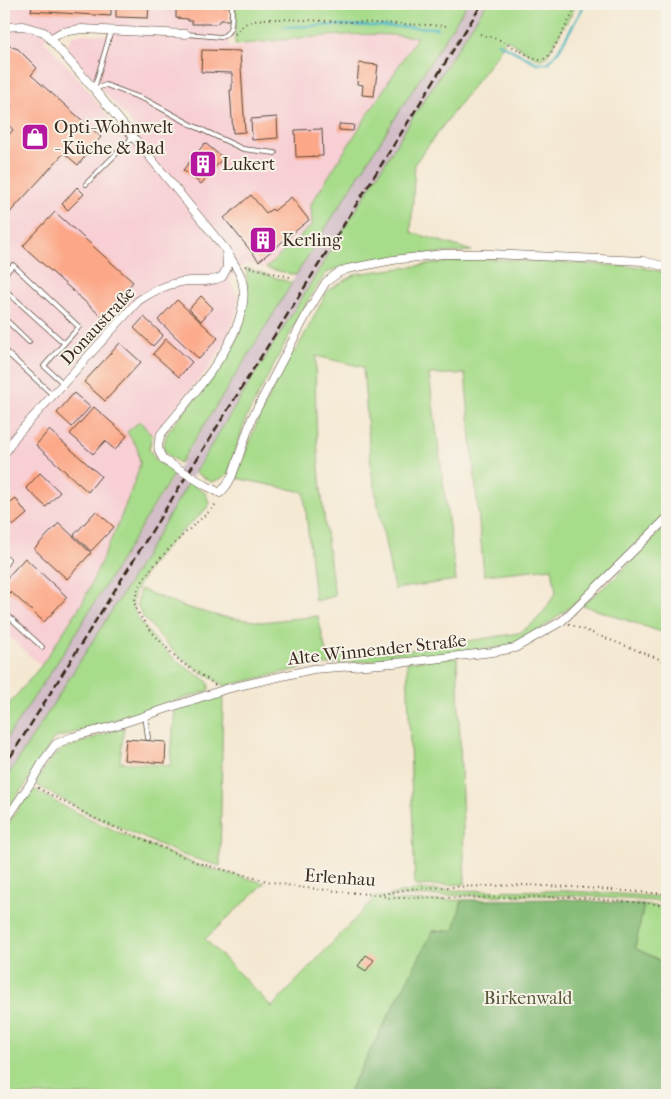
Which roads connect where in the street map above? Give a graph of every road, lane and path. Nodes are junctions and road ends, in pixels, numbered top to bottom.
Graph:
1 (232, 4) edge
2 (578, 4) edge
3 (448, 26) dead end
4 (4, 27) edge
5 (111, 31) junction
6 (186, 34) joint
7 (480, 34) dead end
8 (50, 39) junction
9 (231, 39) dead end
10 (94, 89) junction
11 (132, 137) junction
12 (275, 153) dead end
13 (86, 184) dead end
14 (226, 250) junction
15 (233, 263) junction
16 (667, 267) edge
17 (4, 275) edge
18 (290, 277) dead end
19 (4, 289) edge
20 (4, 318) edge
21 (29, 342) dead end
22 (64, 343) junction
23 (4, 350) edge
24 (64, 384) junction
25 (54, 396) junction
26 (4, 455) edge
27 (220, 493) junction
28 (667, 518) edge
29 (8, 559) dead end
30 (4, 568) edge
31 (4, 612) edge
32 (562, 621) junction
33 (42, 647) dead end
34 (667, 662) edge
35 (220, 690) junction
36 (145, 715) junction
37 (148, 738) dead end
38 (30, 784) junction
39 (4, 823) edge
40 (667, 894) edge
41 (377, 895) junction
42 (667, 905) edge

1 - 6 lane
2 - 7 path
3 - 9 path
4 - 8 street
5 - 6 street
5 - 8 street
5 - 10 lane
8 - 10 street
10 - 11 street
10 - 12 lane
11 - 13 lane
11 - 14 street
14 - 15 street
14 - 24 street, Donaustraße
15 - 18 path
15 - 27 street, bridge
16 - 27 street
17 - 22 lane
19 - 22 lane
20 - 21 lane
22 - 24 lane
23 - 25 lane
24 - 25 street, Donaustraße
25 - 26 street, Donaustraße
27 - 35 path
28 - 32 street, Alte Winnender Straße
29 - 30 lane
31 - 33 lane
32 - 34 path
32 - 35 street, Alte Winnender Straße
35 - 36 street, Alte Winnender Straße
36 - 37 lane
36 - 38 street, Alte Winnender Straße
38 - 39 street, Alte Winnender Straße
38 - 41 path, Erlenhau
40 - 41 path, Erlenhau
41 - 42 path

